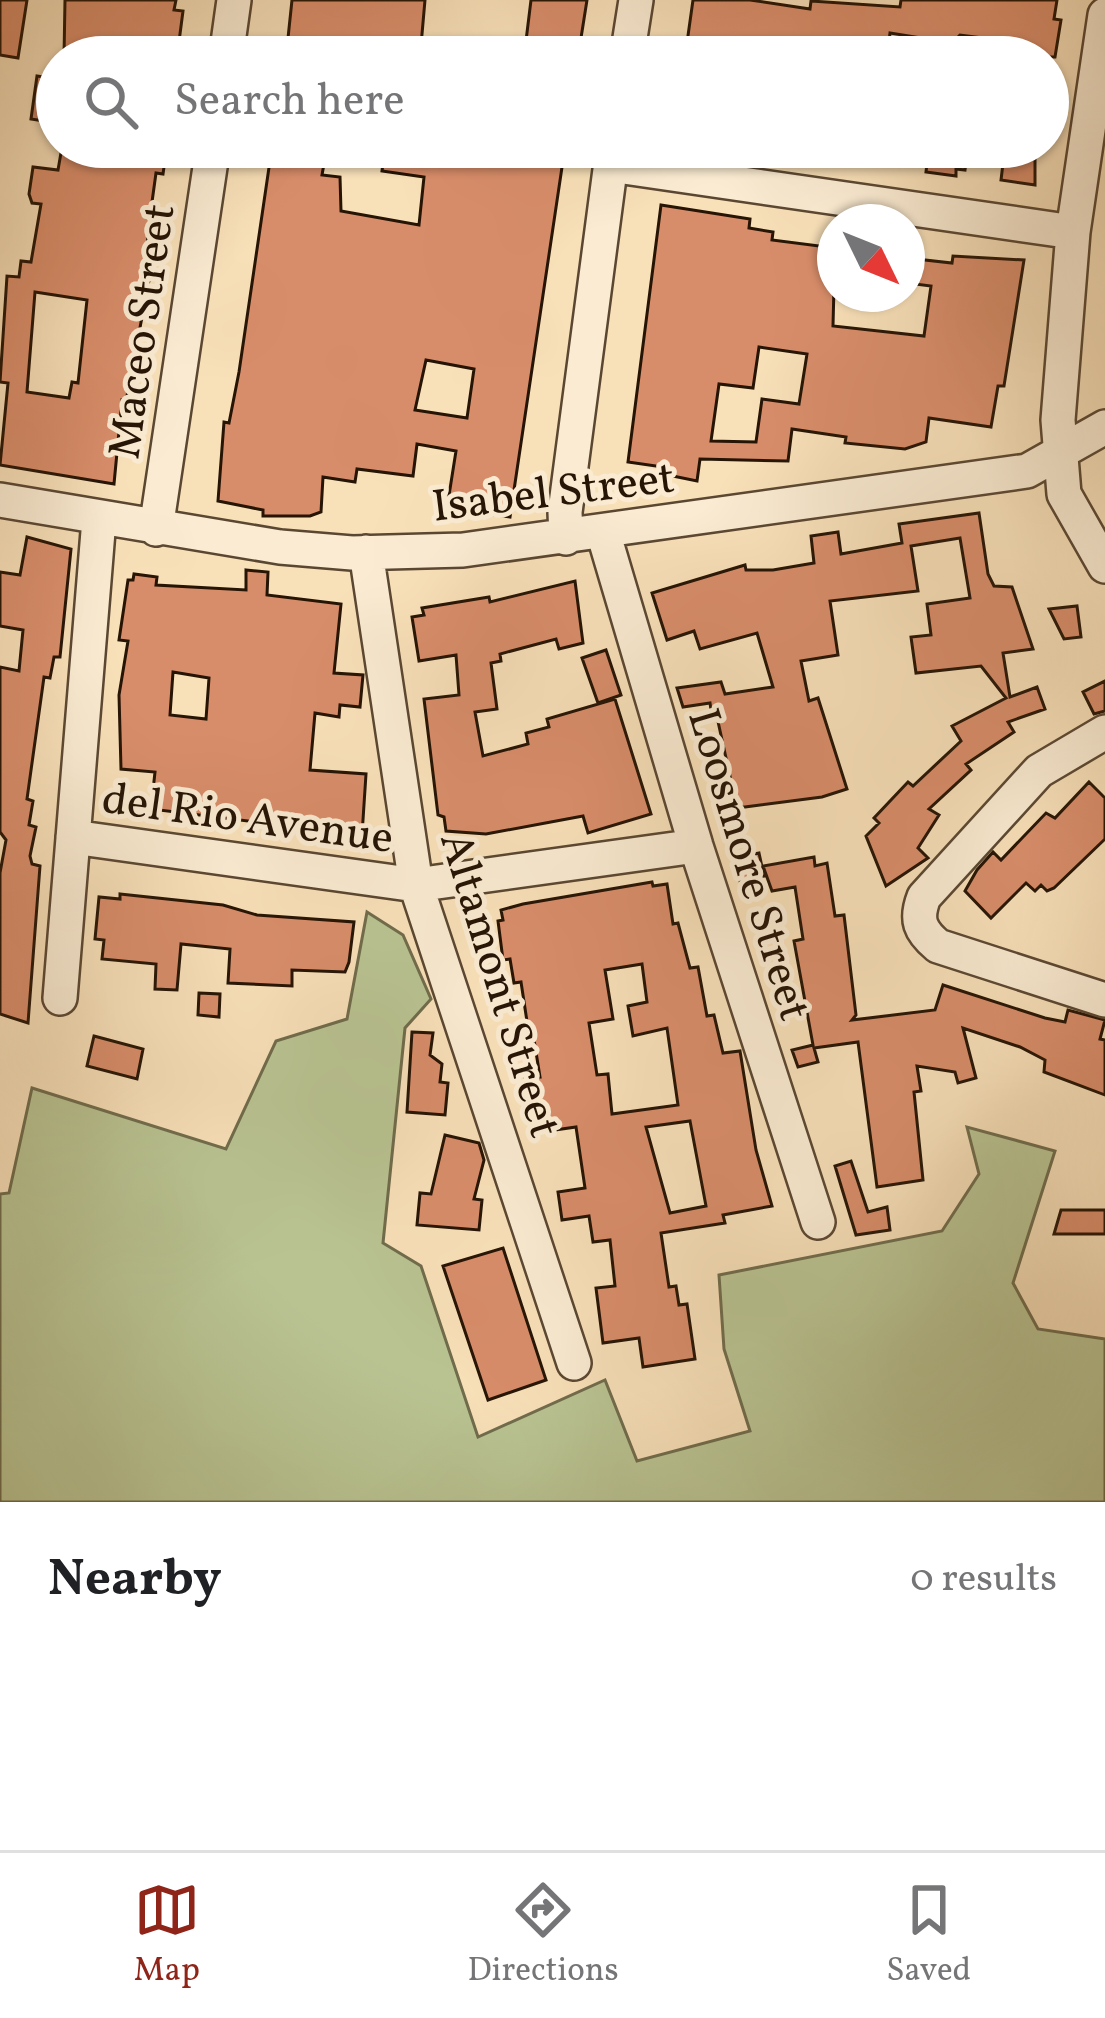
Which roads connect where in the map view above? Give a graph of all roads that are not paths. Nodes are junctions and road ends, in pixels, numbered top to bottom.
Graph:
1 (234, 0) edge
2 (636, 0) edge
3 (1105, 15) edge
4 (229, 36) edge
5 (630, 36) edge
6 (210, 168) edge
7 (610, 168) edge
8 (685, 168) edge
9 (1072, 232) junction
10 (1105, 428) edge
11 (1060, 456) junction
12 (0, 500) edge
13 (99, 519) junction
14 (156, 529) junction
15 (603, 532) junction
16 (566, 538) junction
17 (366, 553) junction
18 (1105, 566) edge
19 (1105, 732) edge
20 (74, 836) junction
21 (696, 846) junction
22 (416, 885) junction
23 (60, 998) dead end
24 (1105, 1000) edge
25 (818, 1222) dead end
26 (574, 1363) dead end

1 - 4 street
2 - 5 street
3 - 9 street
6 - 14 street, Maceo Street
7 - 16 street
8 - 9 street
9 - 11 street
10 - 11 street, Isabel Street
11 - 15 street, Isabel Street
11 - 18 street
12 - 13 street, Isabel Street
13 - 14 street, Isabel Street
13 - 20 street, Maceo Street
14 - 17 street, Isabel Street
15 - 16 street, Isabel Street
15 - 21 street, Loosmore Street
16 - 17 street, Isabel Street
17 - 22 street, Altamont Street
19 - 24 street
20 - 22 street, del Rio Avenue
20 - 23 street, Maceo Street
21 - 22 street, del Rio Avenue
21 - 25 street, Loosmore Street
22 - 26 street, Altamont Street

